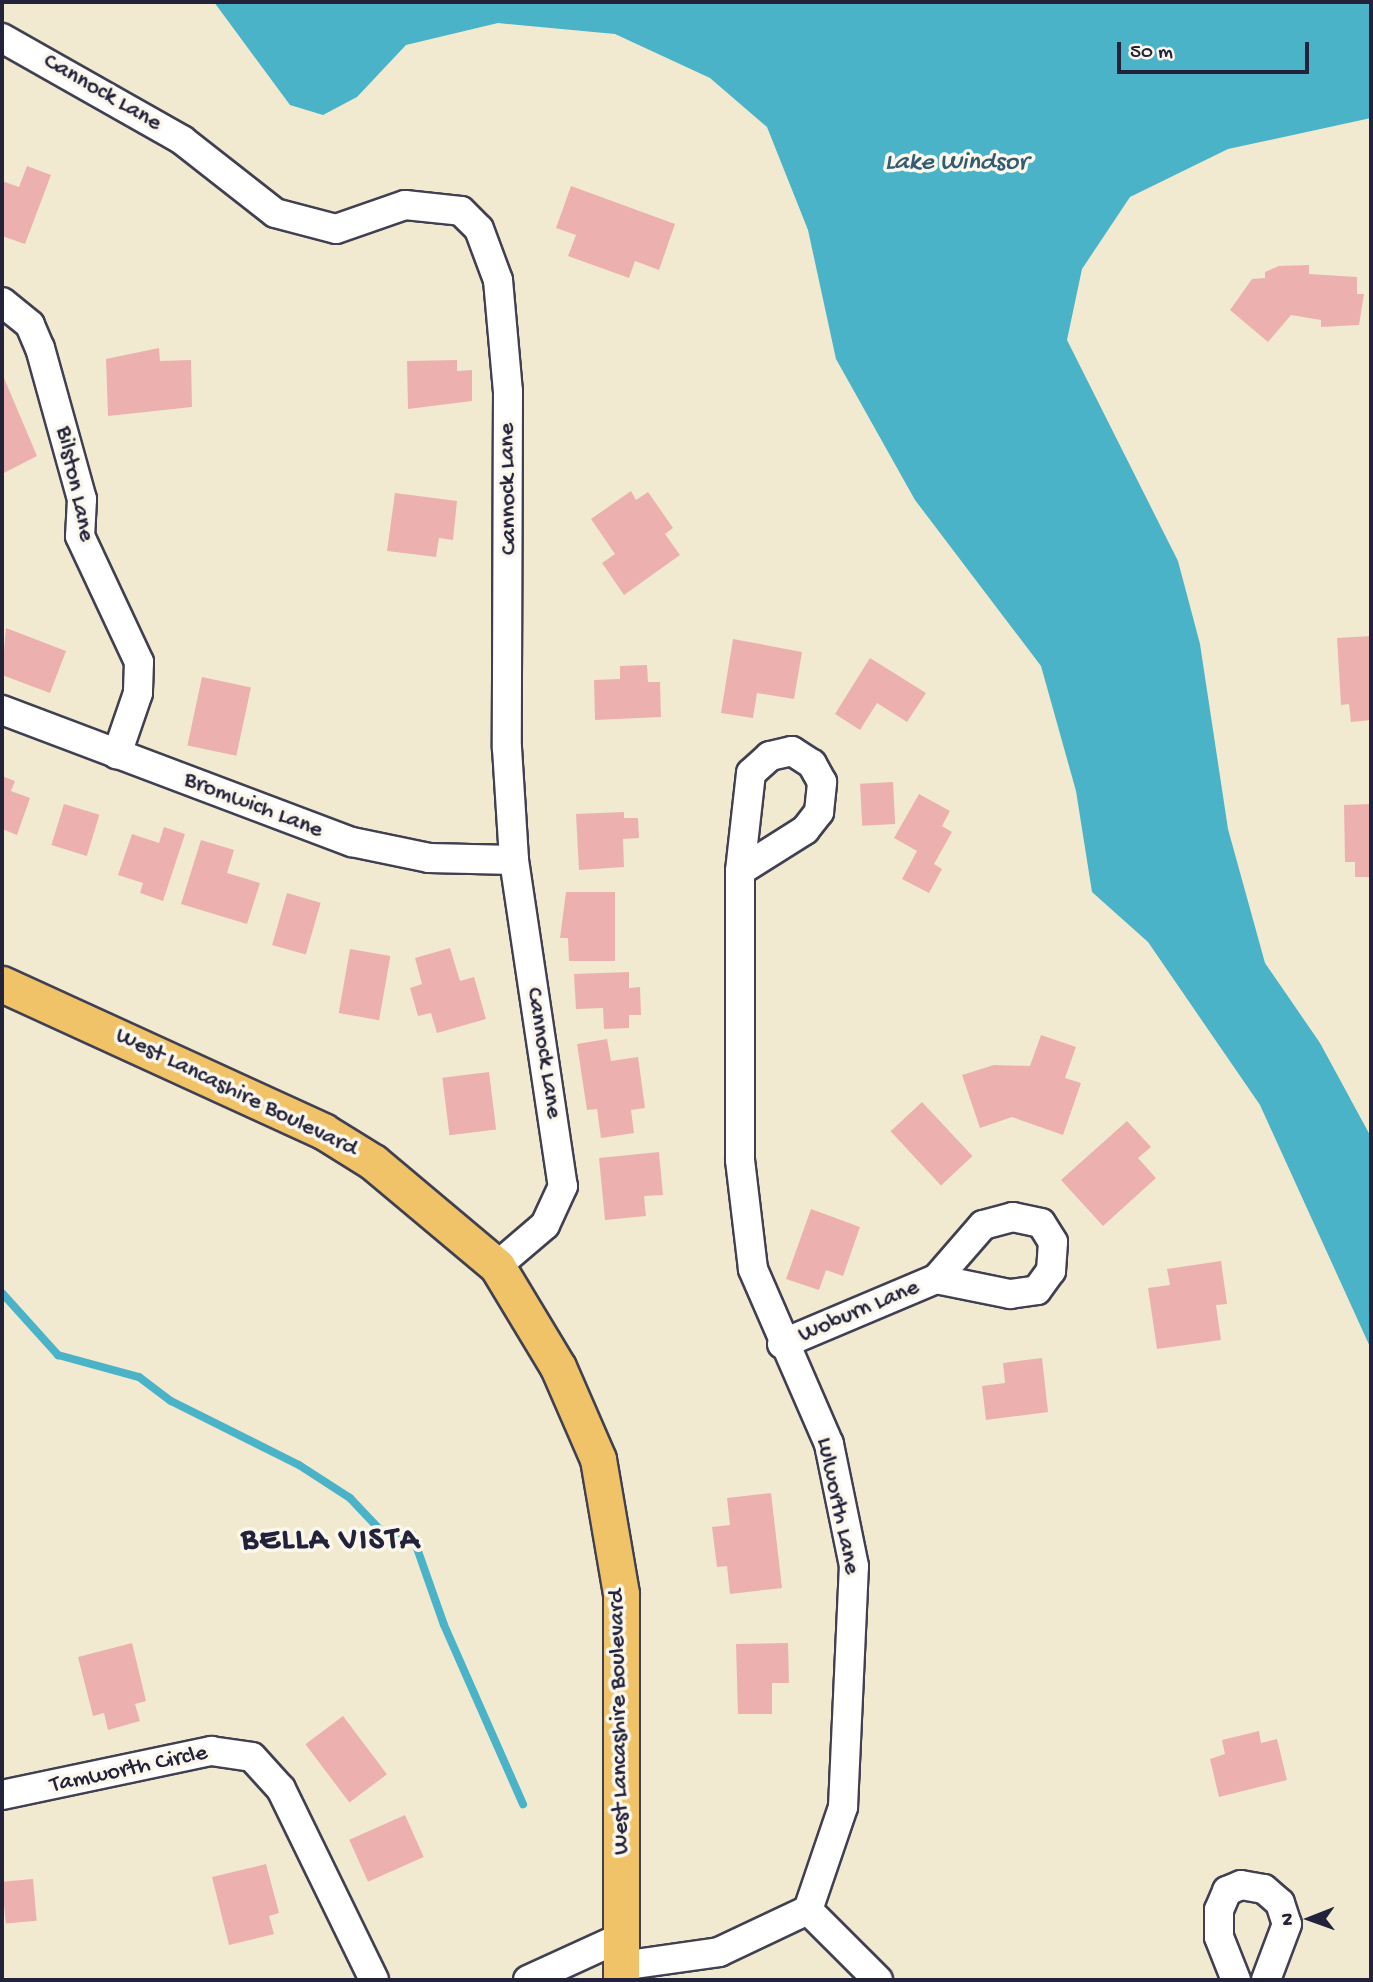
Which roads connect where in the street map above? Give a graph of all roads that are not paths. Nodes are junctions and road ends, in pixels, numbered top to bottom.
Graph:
1 (2, 38) edge
2 (2, 302) edge
3 (2, 710) edge
4 (117, 754) junction
5 (514, 860) junction
6 (740, 871) dead end
7 (2, 984) edge
8 (497, 1266) junction
9 (936, 1279) dead end
10 (782, 1345) junction
11 (2, 1795) edge
12 (808, 1910) junction
13 (621, 1961) edge
14 (374, 1980) edge
15 (528, 1980) edge
16 (878, 1980) edge
17 (1236, 1980) edge
18 (1266, 1980) edge

1 - 5 street, Cannock Lane
2 - 4 street, Bilston Lane
3 - 4 street, Bromwich Lane
4 - 5 street, Bromwich Lane
5 - 8 street, Cannock Lane
6 - 10 street, Lulworth Lane
7 - 8 main road, West Lancashire Boulevard
8 - 13 main road, West Lancashire Boulevard
9 - 10 street, Woburn Lane
10 - 12 street, Lulworth Lane
11 - 14 street, Tamworth Circle
12 - 13 street
12 - 16 street
13 - 15 street
17 - 18 street

